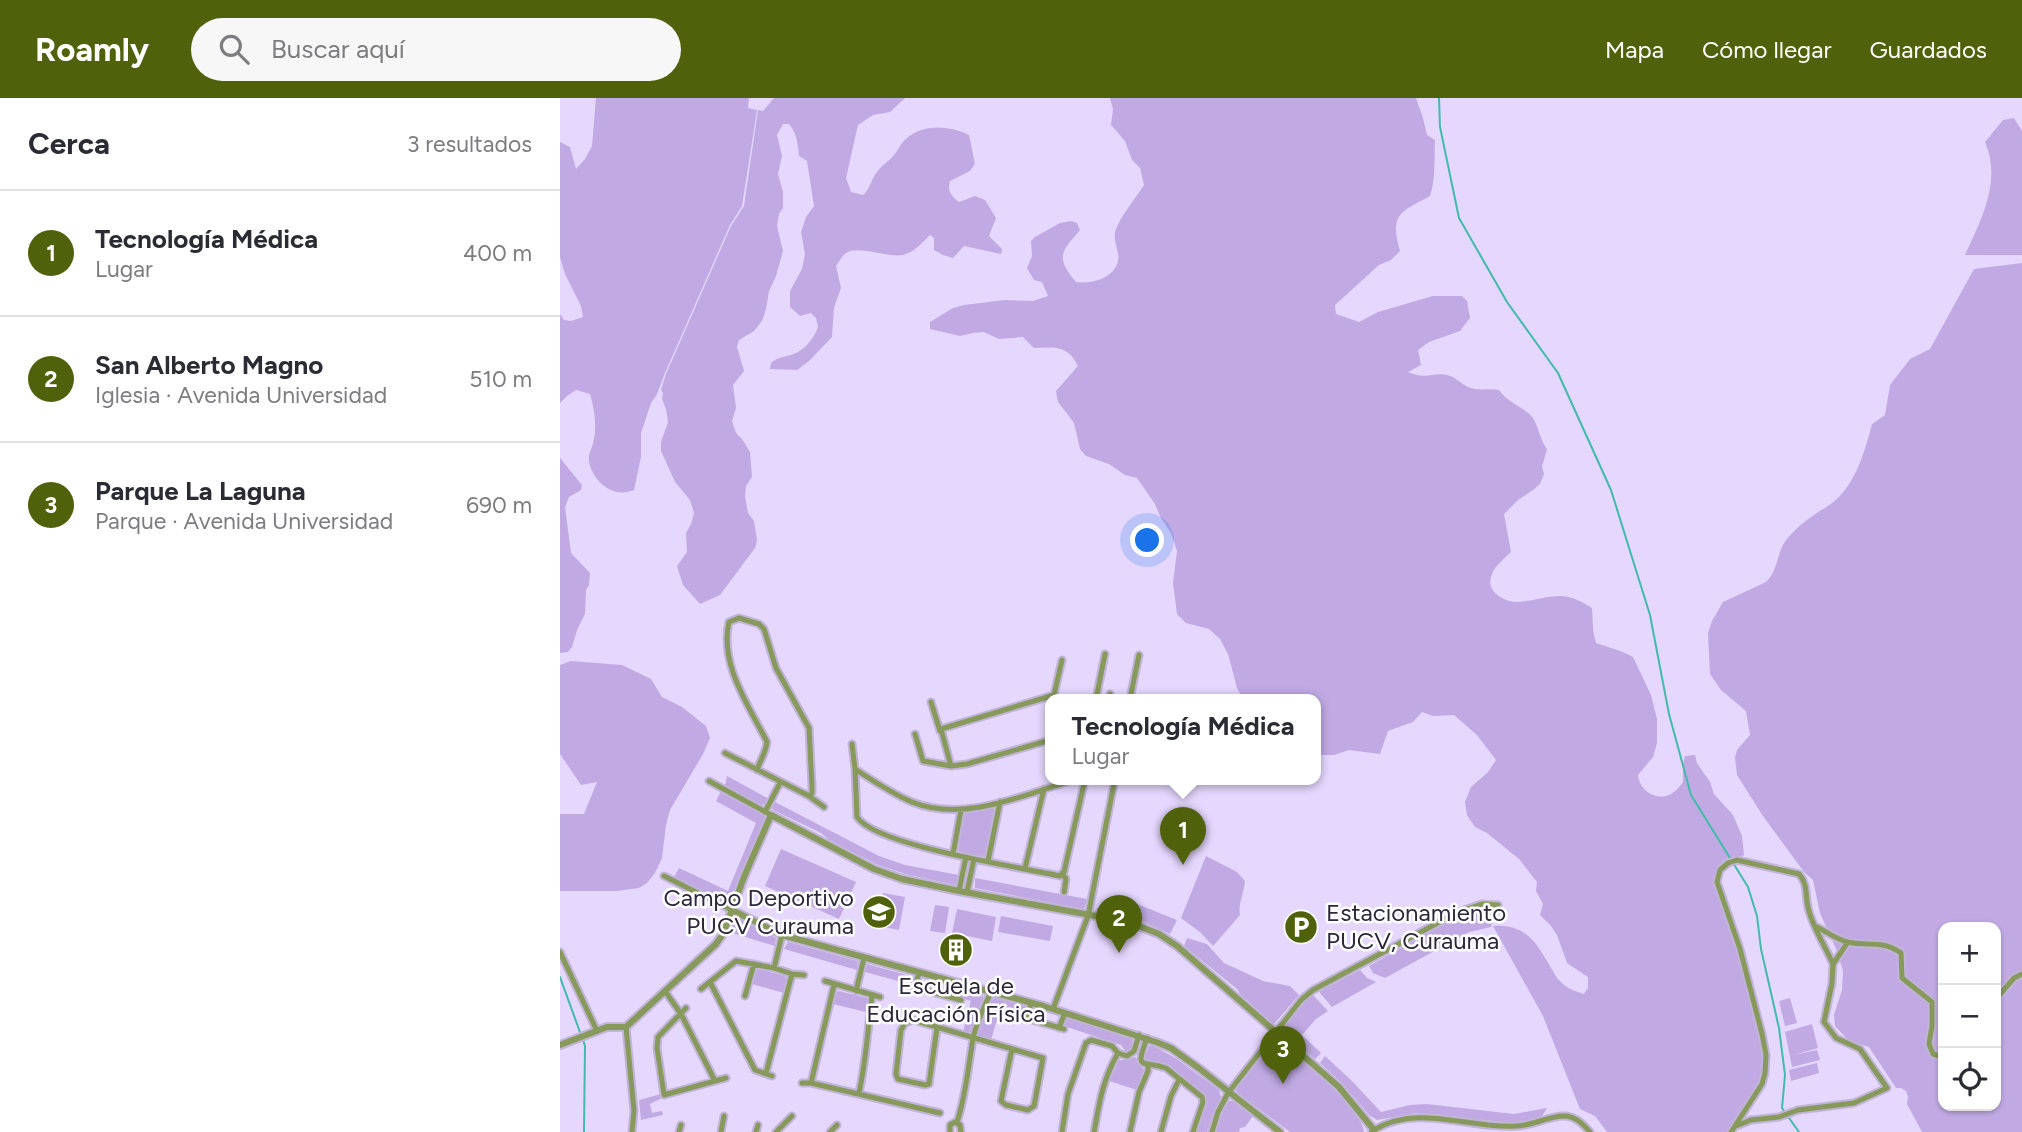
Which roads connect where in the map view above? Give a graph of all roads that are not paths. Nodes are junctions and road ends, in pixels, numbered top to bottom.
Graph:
1 (1105, 654) dead end
2 (1139, 655) dead end
3 (1062, 660) dead end
4 (1054, 694) edge
5 (1097, 694) edge
6 (1131, 694) edge
7 (1045, 698) edge
8 (931, 702) dead end
9 (940, 731) junction
10 (915, 734) dead end
11 (1045, 741) edge
12 (852, 744) dead end
13 (725, 753) dead end
14 (951, 766) junction
15 (855, 769) junction
16 (757, 770) junction
17 (709, 781) dead end
18 (780, 783) junction
19 (1057, 785) edge
20 (1085, 785) edge
21 (1114, 785) edge
22 (1044, 789) junction
23 (809, 796) junction
24 (1000, 802) junction
25 (824, 807) dead end
26 (961, 810) junction
27 (768, 813) junction
28 (953, 854) junction
29 (966, 857) junction
30 (974, 859) junction
31 (988, 860) junction
32 (1025, 868) junction
33 (1062, 873) junction
34 (664, 876) dead end
35 (959, 891) junction
36 (967, 892) junction
37 (1064, 892) dead end
38 (1498, 905) dead end
39 (732, 910) junction
40 (1088, 916) junction
41 (1816, 926) junction
42 (782, 935) junction
43 (1849, 942) junction
44 (560, 952) edge
45 (864, 958) junction
46 (754, 964) junction
47 (1833, 964) junction
48 (774, 968) junction
49 (919, 973) junction
50 (792, 974) junction
51 (2022, 974) edge
52 (804, 975) dead end
53 (825, 981) dead end
54 (955, 982) junction
55 (711, 984) junction
56 (834, 985) junction
57 (906, 985) dead end
58 (915, 987) junction
59 (701, 989) dead end
60 (856, 991) junction
61 (665, 992) junction
62 (991, 992) junction
63 (2001, 993) edge
64 (745, 996) dead end
65 (872, 996) junction
66 (880, 997) dead end
67 (950, 997) junction
68 (961, 1000) dead end
69 (1031, 1003) junction
70 (1053, 1009) junction
71 (683, 1011) junction
72 (1065, 1013) junction
73 (1011, 1014) dead end
74 (1027, 1018) junction
75 (626, 1027) junction
76 (937, 1027) junction
77 (597, 1031) junction
78 (1275, 1031) junction
79 (1139, 1035) junction
80 (973, 1037) junction
81 (1147, 1038) junction
82 (560, 1045) edge
83 (1012, 1049) junction
84 (1118, 1053) junction
85 (1938, 1056) edge
86 (1148, 1066) junction
87 (755, 1070) junction
88 (747, 1073) dead end
89 (726, 1078) dead end
90 (1179, 1080) junction
91 (715, 1081) junction
92 (802, 1083) dead end
93 (811, 1083) junction
94 (859, 1093) junction
95 (1228, 1093) junction
96 (940, 1113) dead end
97 (724, 1115) dead end
98 (792, 1116) dead end
99 (1366, 1119) junction
100 (957, 1122) junction
101 (1387, 1124) junction
102 (837, 1125) dead end
103 (1732, 1130) edge
104 (1371, 1131) edge
105 (632, 1132) edge
106 (721, 1132) edge
107 (776, 1132) edge
108 (831, 1132) edge
109 (950, 1132) edge
110 (961, 1132) edge
111 (1062, 1132) edge
112 (1094, 1132) edge
113 (1130, 1132) edge
114 (1161, 1132) edge
115 (1193, 1132) edge
116 (1212, 1132) edge
117 (1280, 1132) edge
118 (1590, 1132) edge

1 - 5 street
2 - 6 street
3 - 4 street
7 - 9 street
8 - 9 street
9 - 14 street
10 - 14 street
11 - 14 street
12 - 15 street
13 - 16 street
15 - 26 street
15 - 28 street
16 - 18 street
16 - 23 street
17 - 27 street
18 - 23 street
18 - 27 street
19 - 22 street
20 - 33 street
21 - 40 street
22 - 24 street
22 - 32 street
23 - 25 street
24 - 26 street
24 - 31 street
26 - 28 street
27 - 35 street
27 - 39 street
28 - 29 street
29 - 30 street
29 - 35 street
30 - 31 street
30 - 36 street
31 - 32 street
32 - 33 street
33 - 37 street
34 - 39 street
35 - 36 street
36 - 40 street
38 - 78 street
39 - 42 street
39 - 61 street
40 - 70 street
40 - 78 street
41 - 43 street
41 - 47 street
41 - 103 street
42 - 45 street
42 - 48 street
43 - 47 street
43 - 85 street
44 - 77 street
45 - 49 street
45 - 60 street
46 - 48 street
46 - 55 street
46 - 64 street
47 - 103 street
48 - 50 street
49 - 54 street
49 - 58 street
50 - 52 street
50 - 87 street
51 - 63 street
53 - 56 street
54 - 62 street
54 - 67 street
55 - 59 street
55 - 87 street
56 - 60 street
56 - 93 street
57 - 58 street
58 - 67 street
60 - 65 street
61 - 71 street
61 - 75 street
62 - 69 street
62 - 80 street
65 - 66 street
65 - 94 street
67 - 68 street
69 - 70 street
69 - 74 street
70 - 72 street
71 - 91 street
71 - 91 street
72 - 74 street
72 - 79 street
73 - 74 street
75 - 77 street
75 - 105 street
76 - 76 street
76 - 80 street
77 - 82 street
78 - 95 street
78 - 99 street
79 - 81 street
79 - 84 street
80 - 83 street
80 - 100 street
81 - 86 street
81 - 95 street
83 - 83 street
84 - 111 street
84 - 112 street
86 - 90 street
86 - 113 street
87 - 88 street
89 - 91 street
90 - 114 street
90 - 115 street
92 - 93 street
93 - 94 street
94 - 96 street
95 - 116 street
95 - 117 street
97 - 106 street
98 - 107 street
99 - 101 street
99 - 104 street
100 - 109 street
100 - 110 street
101 - 104 street
101 - 118 street
102 - 108 street

